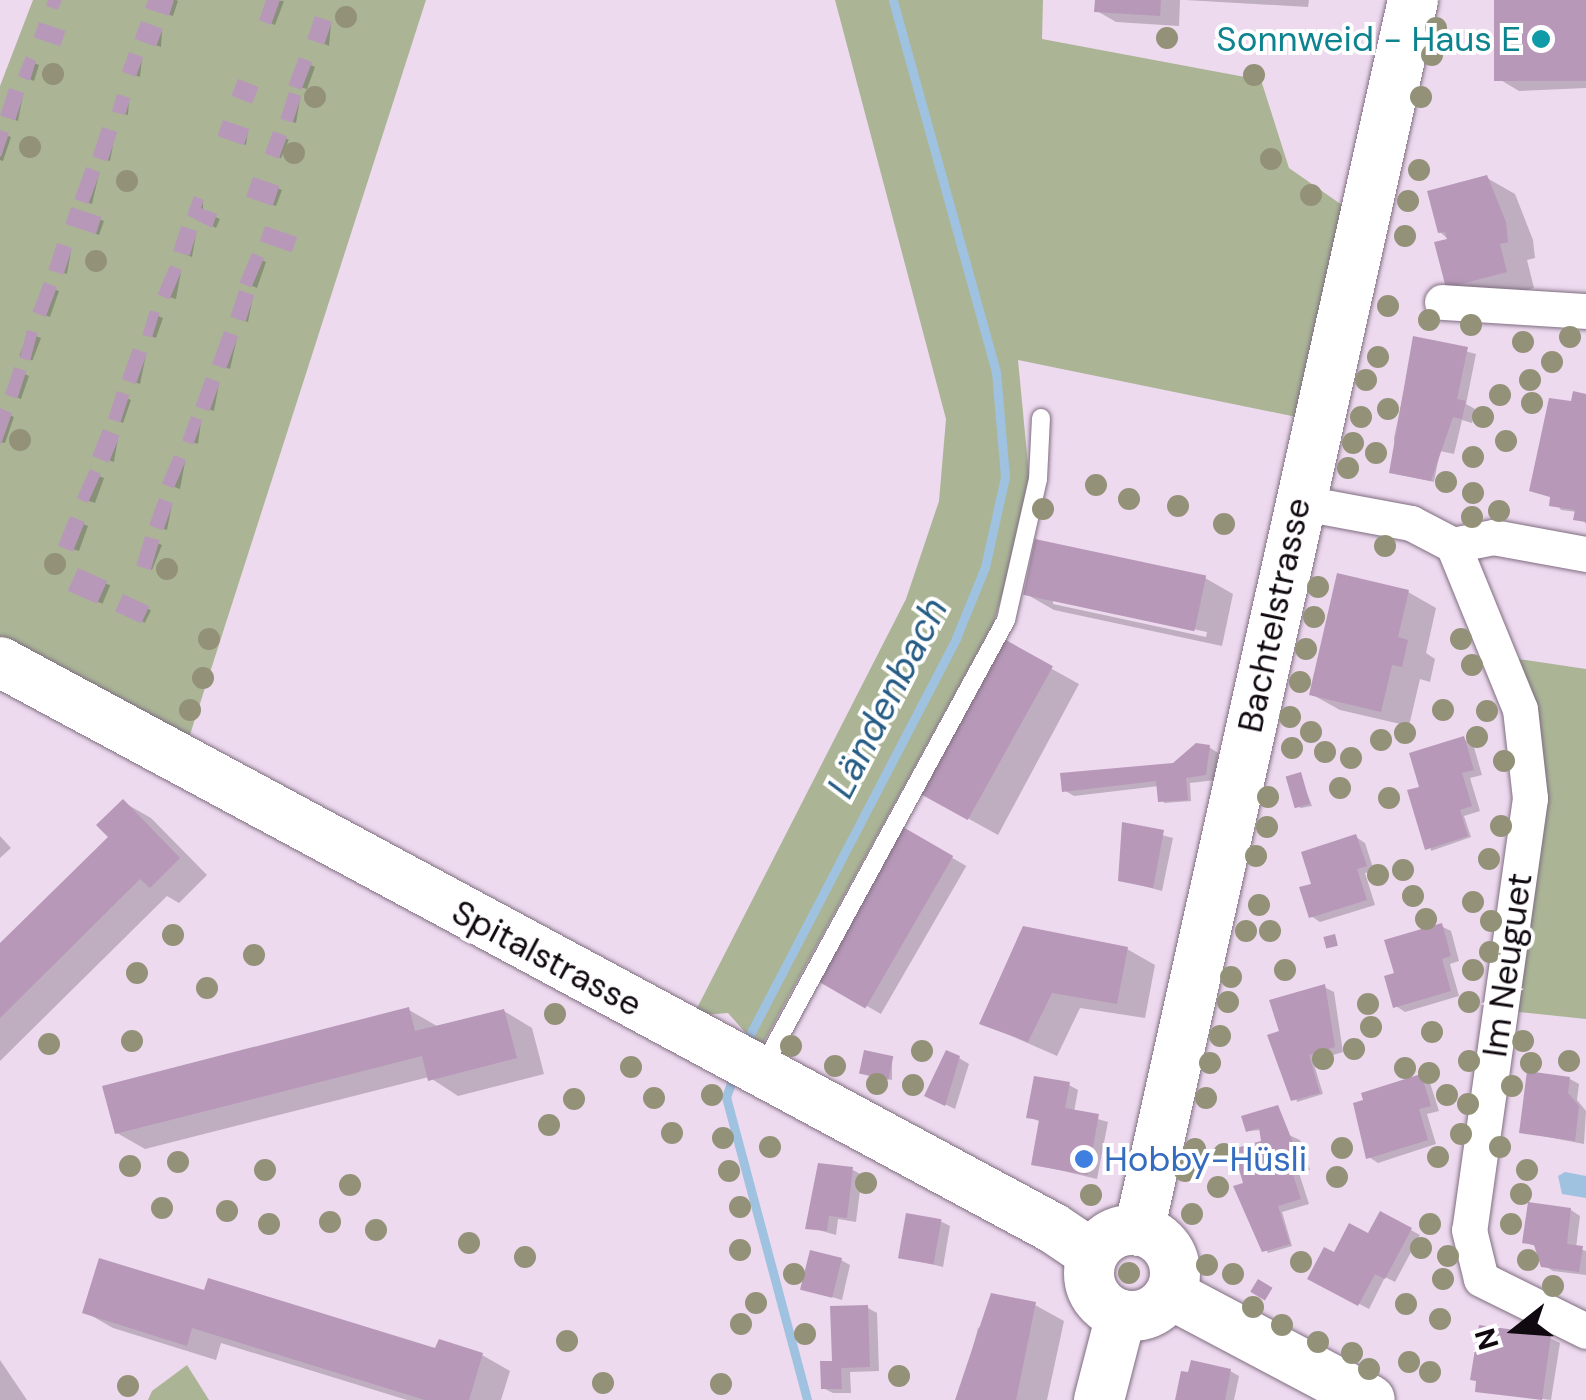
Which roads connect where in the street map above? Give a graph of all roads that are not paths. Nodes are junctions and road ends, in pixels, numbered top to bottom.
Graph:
1 (1413, 0) edge
2 (1442, 302) dead end
3 (1586, 312) edge
4 (1040, 418) dead end
5 (1298, 502) junction
6 (1452, 544) junction
7 (1586, 554) edge
8 (0, 662) edge
9 (741, 1061) junction
10 (1139, 1231) junction
11 (1093, 1255) junction
12 (1170, 1294) junction
13 (1121, 1315) junction
14 (1586, 1331) edge
15 (1100, 1400) edge
16 (1370, 1400) edge

1 - 5 street, Bachtelstrasse
2 - 3 street
4 - 9 lane
5 - 6 street
5 - 10 street, Bachtelstrasse
6 - 7 street
6 - 14 street, Im Neuguet
8 - 9 street, Spitalstrasse
9 - 11 street, Spitalstrasse
10 - 11 street
10 - 12 street
11 - 13 street
12 - 13 street
12 - 16 street
13 - 15 street

